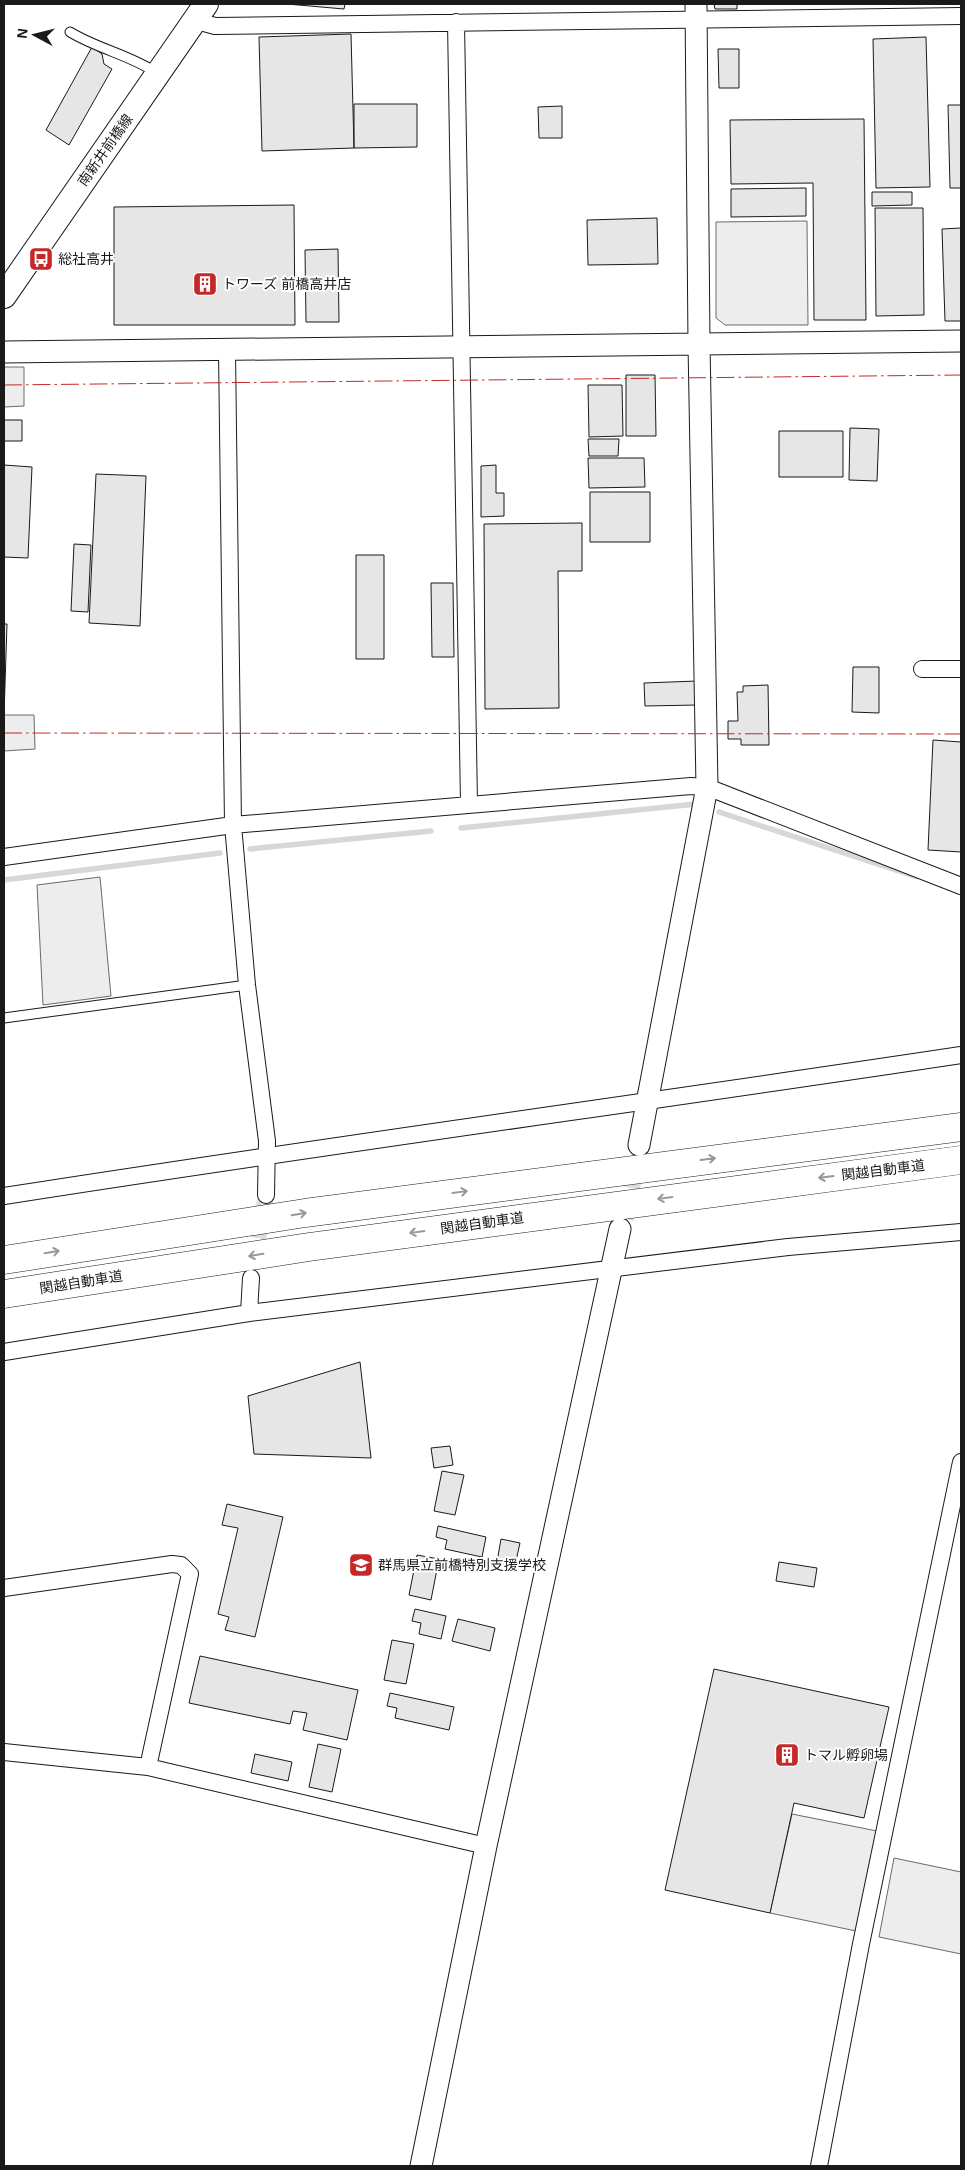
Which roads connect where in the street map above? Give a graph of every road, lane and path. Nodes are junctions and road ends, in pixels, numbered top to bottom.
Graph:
1 (202, 10) edge
2 (696, 11) edge
3 (961, 16) edge
4 (456, 22) junction
5 (70, 32) dead end
6 (158, 74) junction
7 (4, 296) edge
8 (961, 341) edge
9 (699, 344) junction
10 (462, 346) junction
11 (227, 350) junction
12 (4, 352) edge
13 (922, 669) dead end
14 (961, 669) edge
15 (707, 787) junction
16 (468, 804) junction
17 (233, 825) junction
18 (4, 857) edge
19 (961, 886) edge
20 (247, 985) junction
21 (4, 1018) edge
22 (961, 1055) edge
23 (648, 1102) junction
24 (961, 1127) edge
25 (638, 1145) tunnel mouth
26 (268, 1154) junction
27 (961, 1160) edge
28 (266, 1195) tunnel mouth
29 (4, 1196) edge
30 (620, 1230) tunnel mouth
31 (961, 1232) edge
32 (4, 1260) edge
33 (612, 1268) junction
34 (251, 1278) tunnel mouth
35 (4, 1294) edge
36 (248, 1313) junction
37 (4, 1352) edge
38 (961, 1462) edge
39 (4, 1588) edge
40 (4, 1752) edge
41 (148, 1767) junction
42 (486, 1846) junction
43 (421, 2166) edge
44 (819, 2166) edge

1 - 4 street
1 - 6 main road, 南新井前橋線
2 - 3 street
2 - 4 street
2 - 9 street
4 - 10 street
5 - 6 lane
6 - 7 main road, 南新井前橋線
8 - 9 street
9 - 10 street
9 - 15 street
10 - 11 street
10 - 16 street
11 - 12 street
11 - 17 street
13 - 14 street
15 - 16 street
15 - 19 street
15 - 23 street
16 - 17 street
17 - 18 street
17 - 20 street
20 - 21 lane
20 - 26 street
22 - 23 street
23 - 25 street
23 - 26 street
32 -> 24 highway
26 - 28 street
26 - 29 street
27 -> 35 highway, 関越自動車道
30 - 33 street
31 - 33 street
33 - 36 street
33 - 42 street
34 - 36 street
36 - 37 street
38 - 44 street
39 - 41 street
40 - 41 street
41 - 42 street
42 - 43 street

